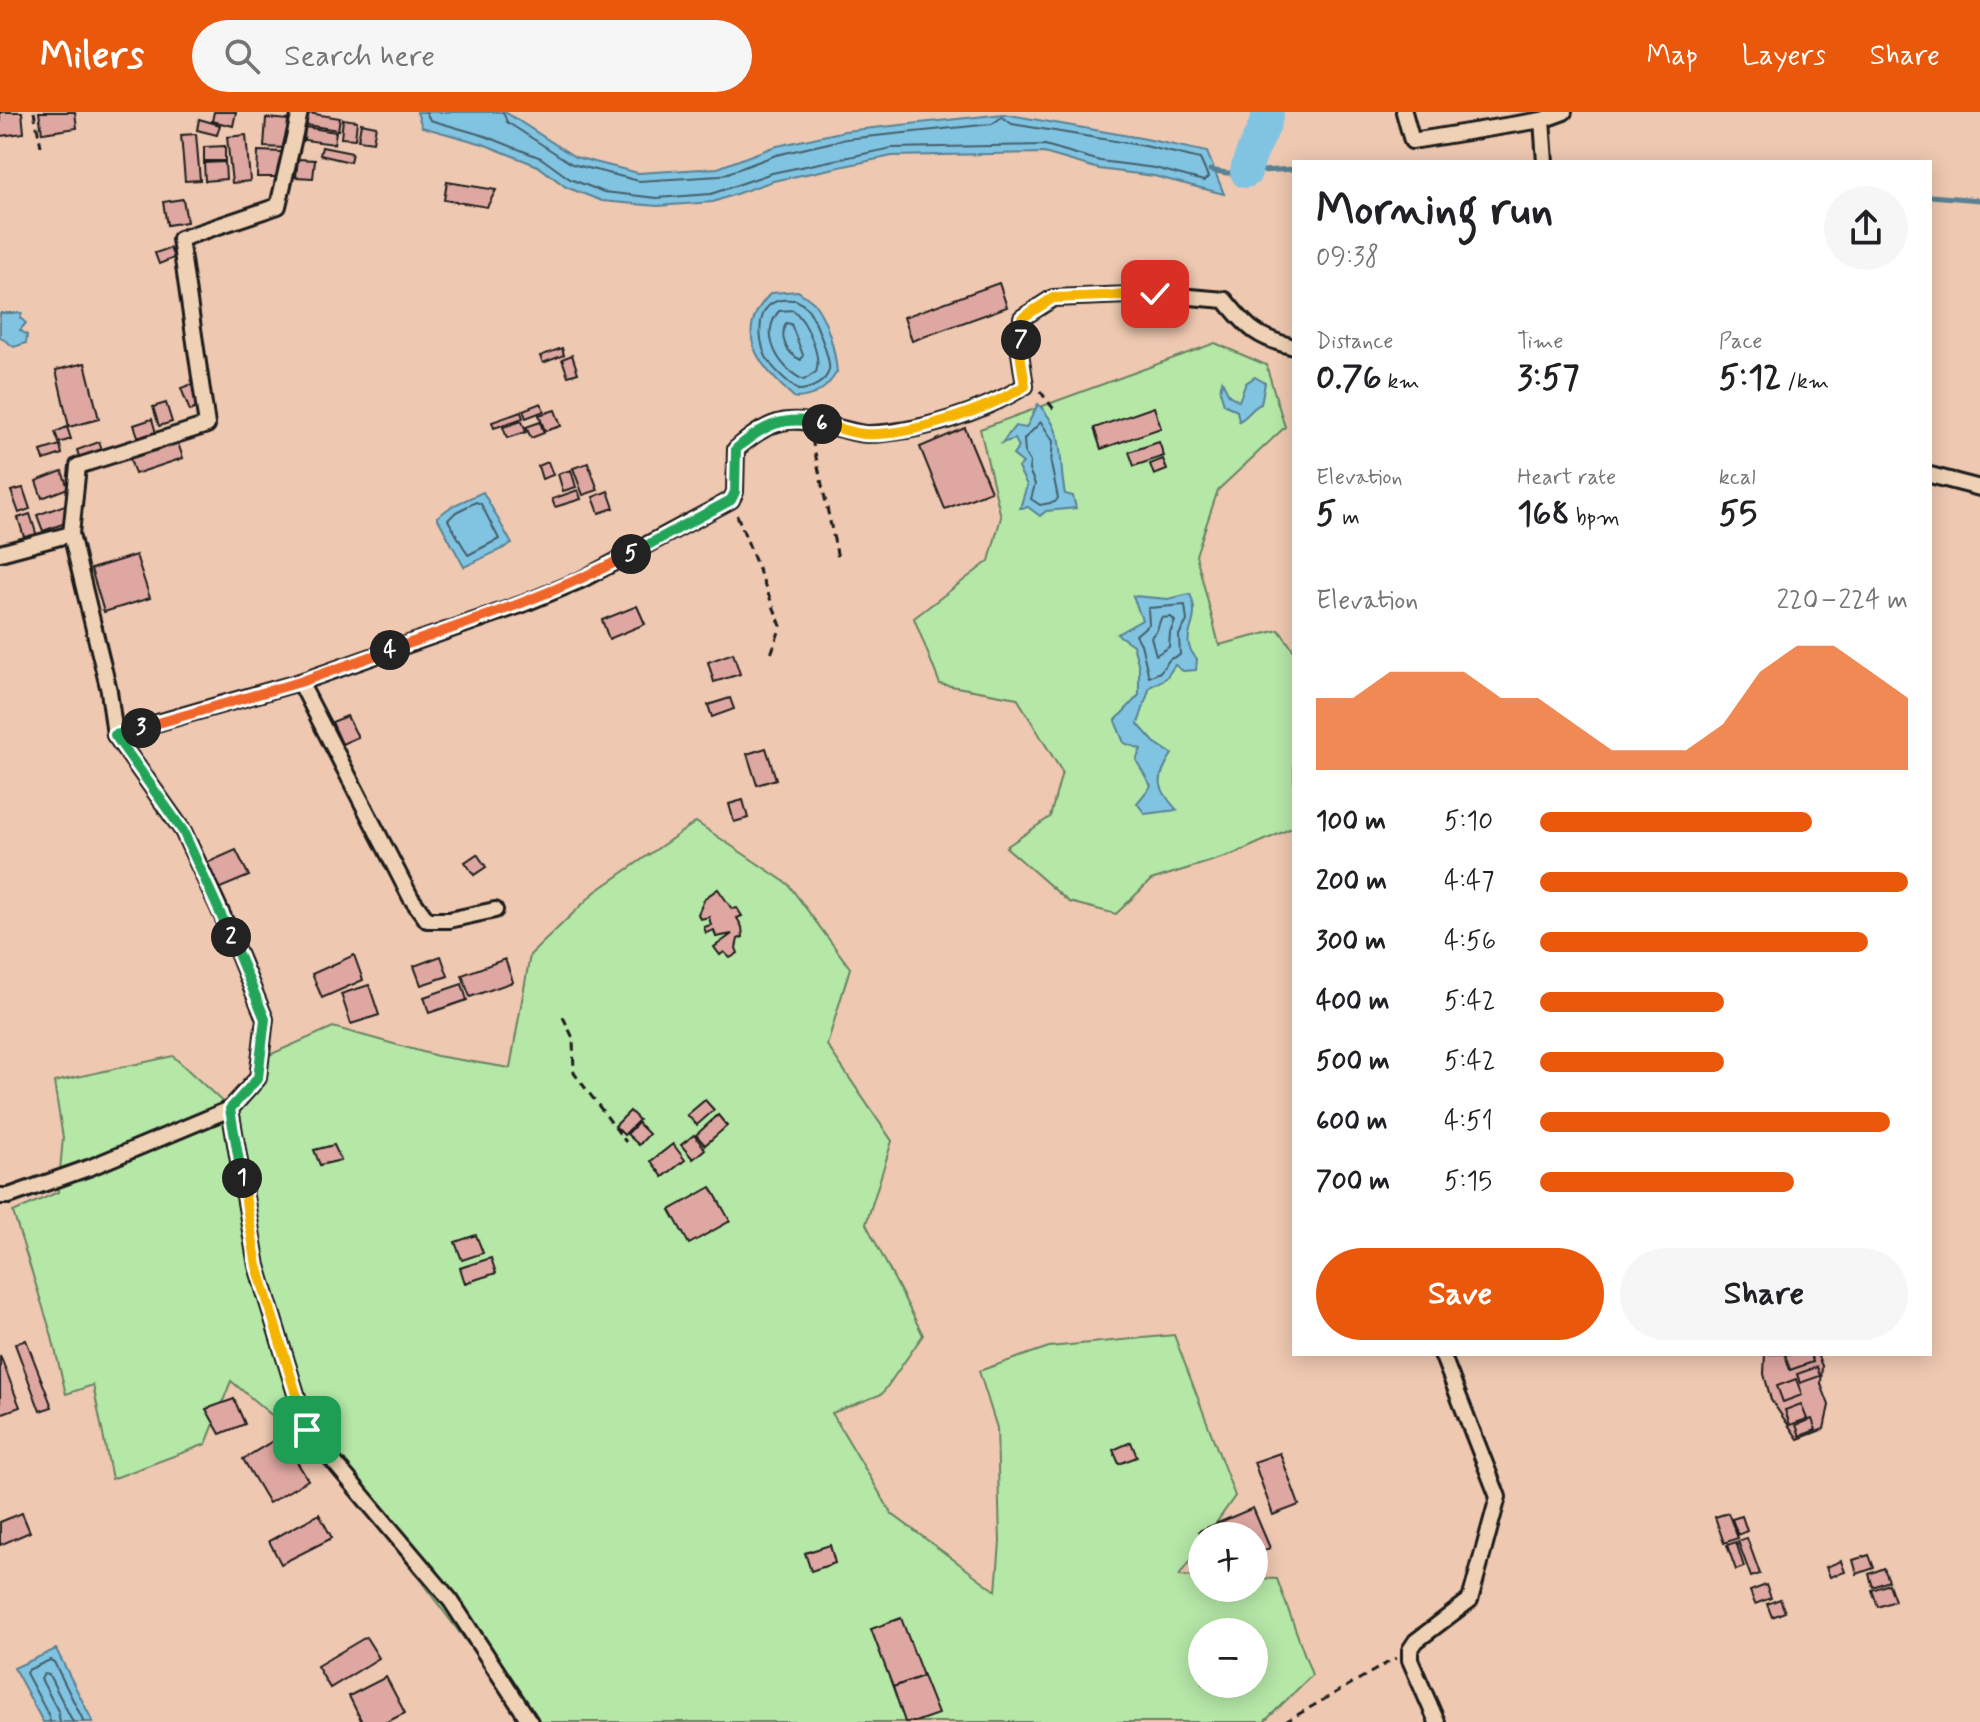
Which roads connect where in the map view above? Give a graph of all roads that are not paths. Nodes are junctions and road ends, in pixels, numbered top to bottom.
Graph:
1 (300, 112) edge
2 (1404, 112) edge
3 (1564, 112) edge
4 (1542, 120) junction
5 (1545, 160) edge
6 (1292, 346) edge
7 (1932, 476) edge
8 (1980, 488) edge
9 (71, 534) junction
10 (0, 553) edge
11 (300, 682) junction
12 (115, 735) junction
13 (495, 910) dead end
14 (230, 1109) junction
15 (0, 1196) edge
16 (1443, 1356) edge
17 (530, 1722) edge
18 (1437, 1722) edge

1 - 9 street
2 - 4 street
3 - 4 street
4 - 5 street
6 - 11 street
7 - 8 street
9 - 10 street
9 - 12 street
11 - 12 street
11 - 13 street
12 - 14 street
14 - 15 street
14 - 17 street
16 - 18 street

